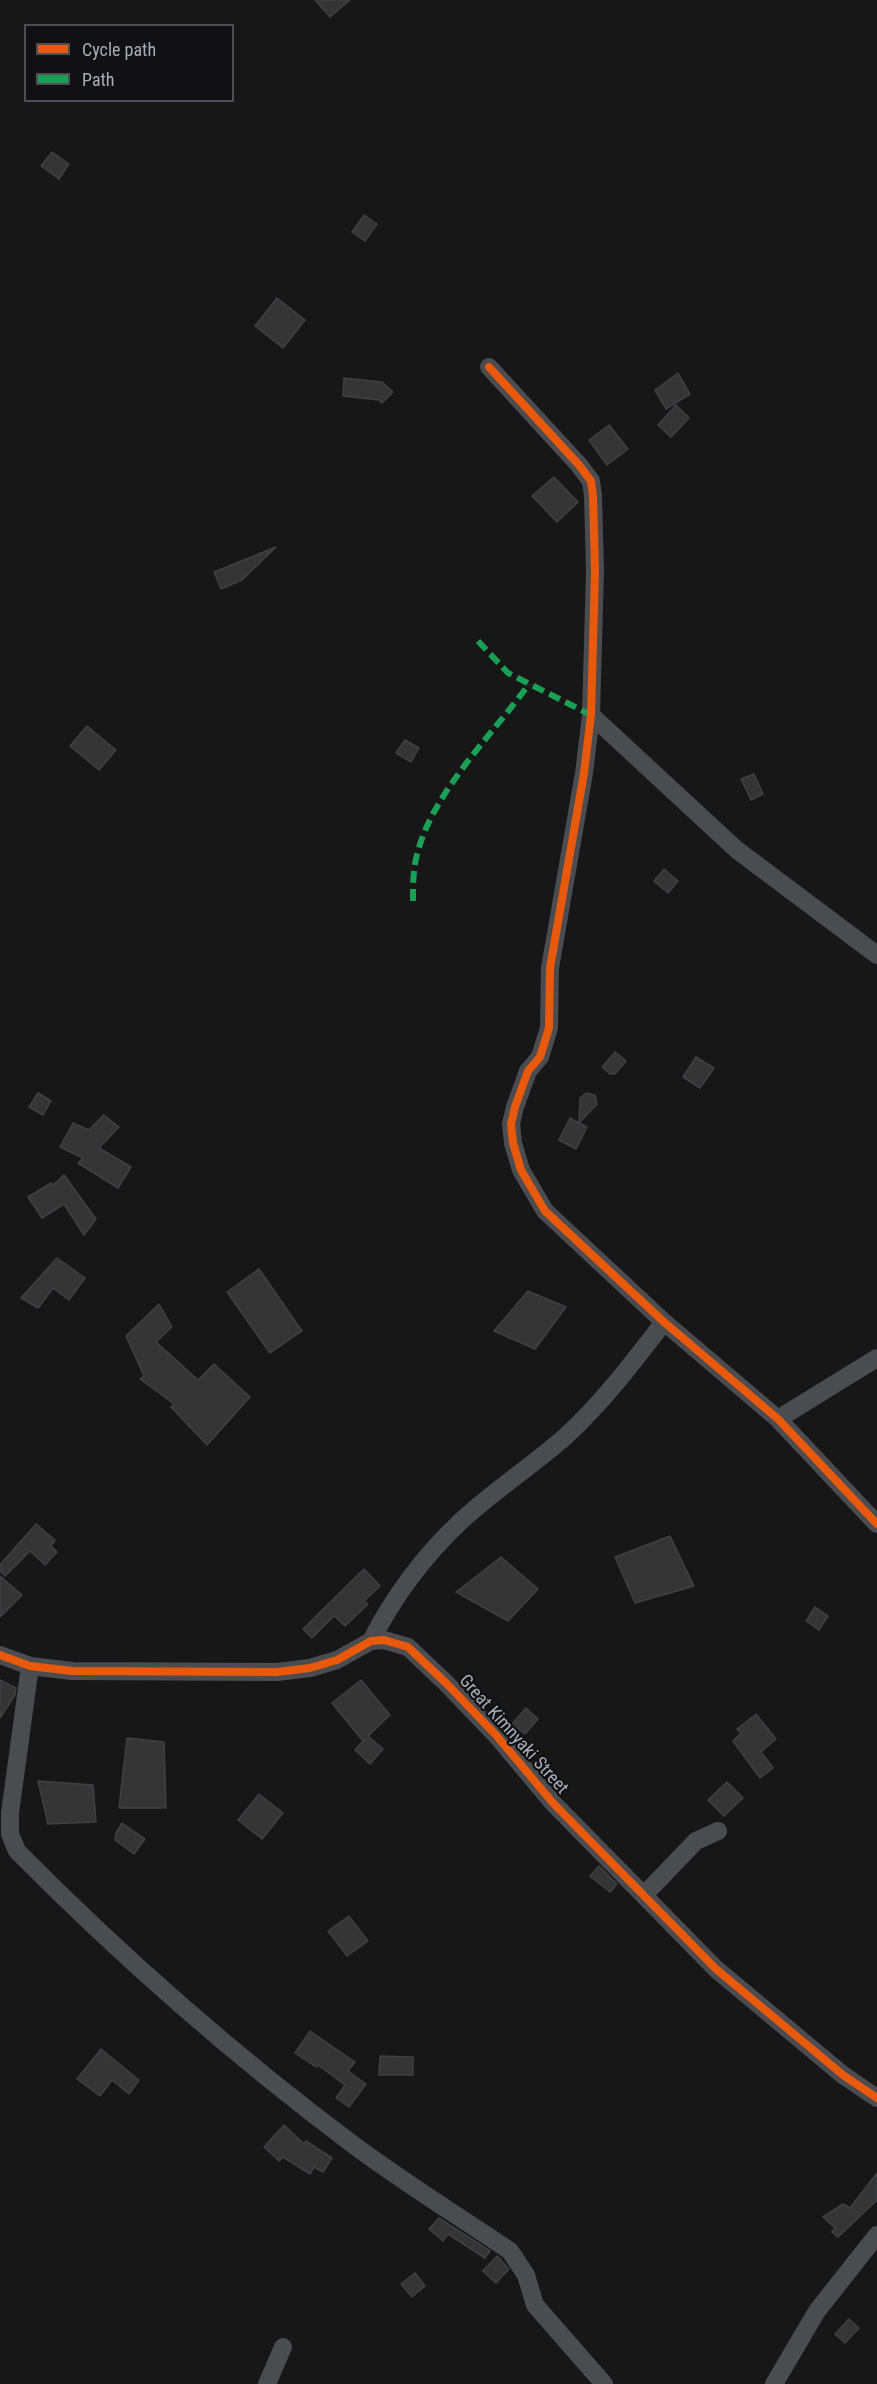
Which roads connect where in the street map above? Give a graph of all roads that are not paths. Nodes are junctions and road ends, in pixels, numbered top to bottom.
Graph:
1 (489, 367) dead end
2 (591, 716) junction
3 (877, 955) edge
4 (664, 1322) junction
5 (877, 1358) edge
6 (778, 1419) junction
7 (877, 1524) edge
8 (371, 1641) junction
9 (0, 1655) edge
10 (30, 1666) junction
11 (718, 1832) dead end
12 (644, 1895) junction
13 (877, 2098) edge
14 (877, 2235) edge
15 (283, 2347) dead end
16 (267, 2384) edge
17 (604, 2384) edge
18 (774, 2384) edge

1 - 2 street
2 - 3 street
2 - 4 street
4 - 6 street
4 - 8 street
5 - 6 street
6 - 7 street
8 - 10 street
8 - 12 street, Great Kimnyaki Street
9 - 10 street
10 - 17 street
11 - 12 street
12 - 13 street, Great Kimnyaki Street
14 - 18 street
15 - 16 street

